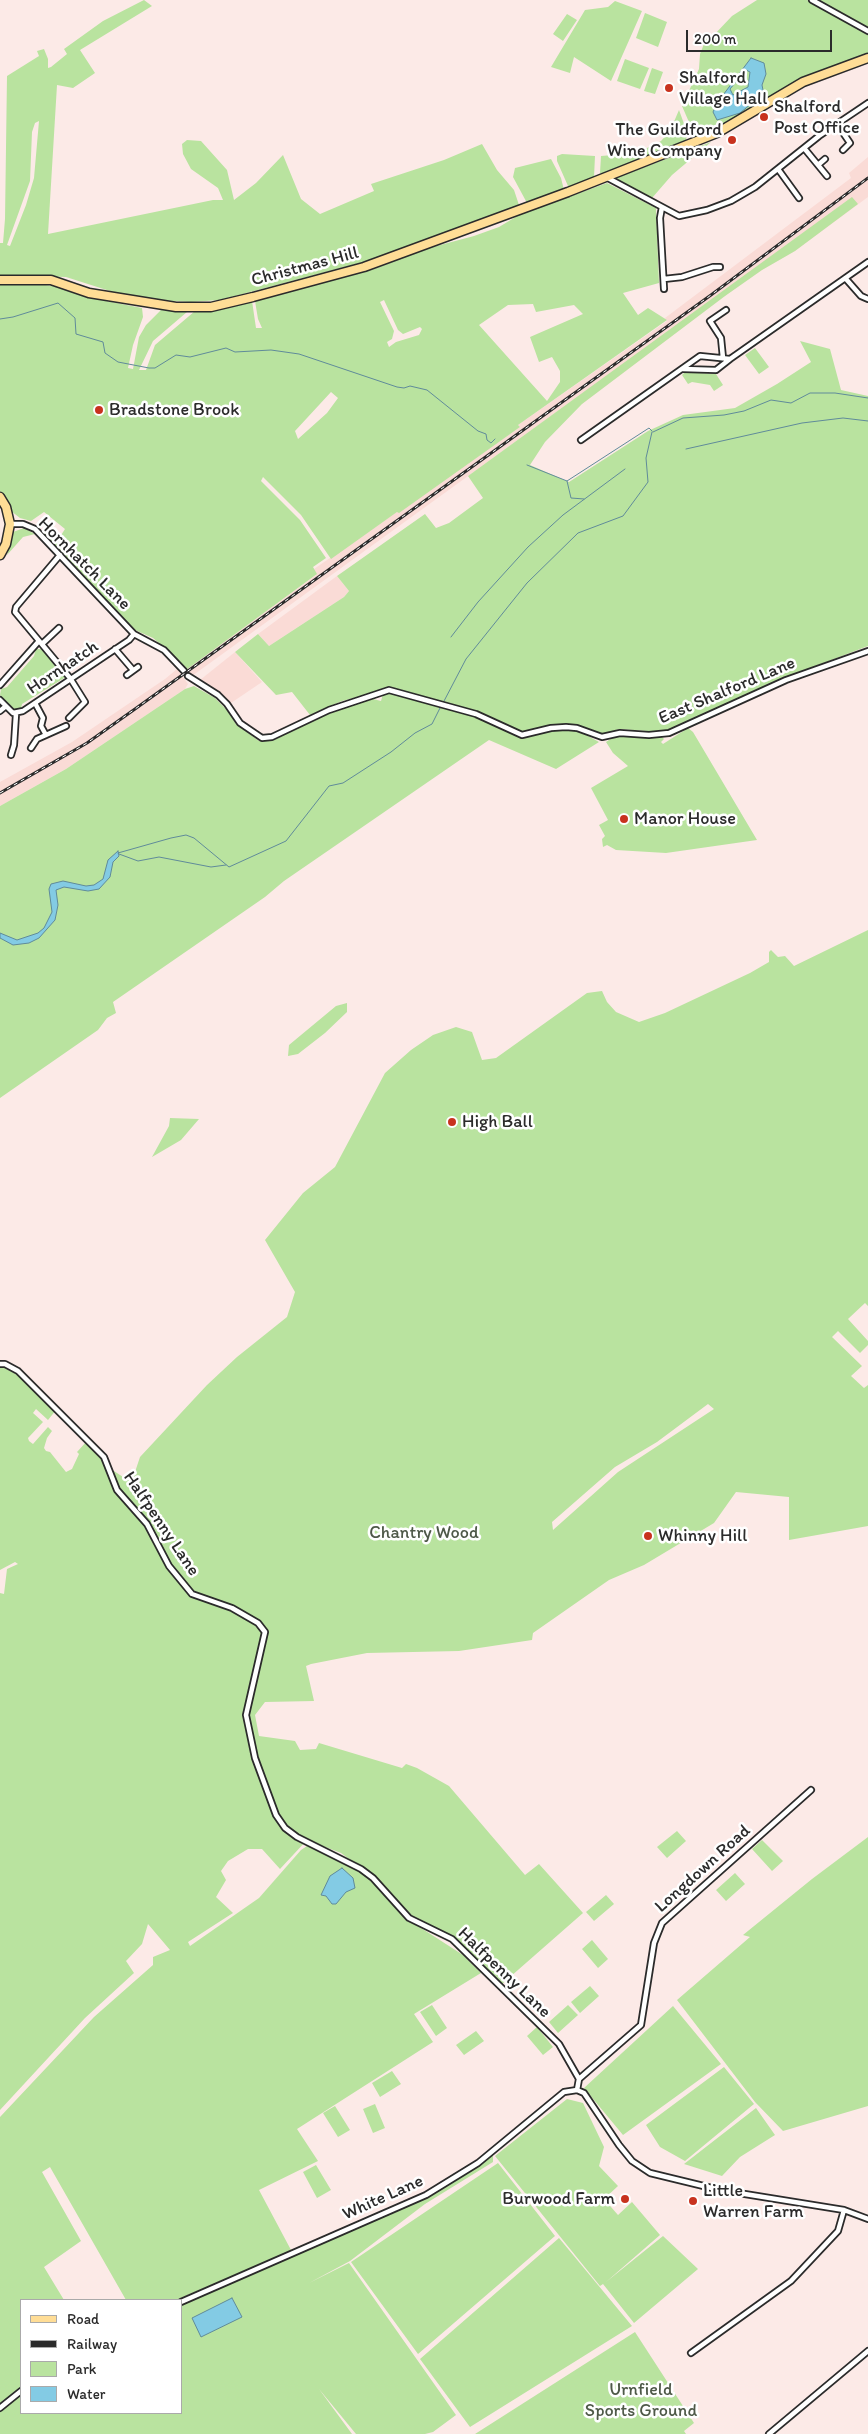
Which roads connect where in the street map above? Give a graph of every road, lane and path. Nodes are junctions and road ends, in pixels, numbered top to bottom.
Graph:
1 (812, 0) edge
2 (868, 31) edge
3 (868, 58) edge
4 (868, 103) edge
5 (837, 124) junction
6 (804, 148) junction
7 (843, 150) dead end
8 (825, 159) dead end
9 (818, 165) junction
10 (778, 169) junction
11 (827, 176) dead end
12 (606, 177) junction
13 (799, 198) dead end
14 (662, 207) junction
15 (868, 262) edge
16 (720, 268) dead end
17 (664, 279) junction
18 (846, 279) junction
19 (0, 280) edge
20 (664, 288) dead end
21 (868, 299) edge
22 (726, 310) dead end
23 (722, 358) junction
24 (730, 359) junction
25 (683, 368) junction
26 (581, 440) dead end
27 (0, 497) edge
28 (10, 524) junction
29 (0, 555) edge
30 (60, 555) junction
31 (59, 628) dead end
32 (134, 634) junction
33 (40, 642) junction
34 (115, 649) junction
35 (868, 651) edge
36 (138, 667) dead end
37 (133, 670) junction
38 (184, 671) dead end
39 (127, 675) dead end
40 (188, 676) dead end
41 (70, 678) junction
42 (0, 685) edge
43 (0, 700) edge
44 (35, 703) junction
45 (6, 706) junction
46 (0, 711) edge
47 (16, 714) junction
48 (69, 718) dead end
49 (66, 726) dead end
50 (46, 734) junction
51 (30, 748) dead end
52 (11, 755) dead end
53 (0, 1364) edge
54 (811, 1790) dead end
55 (579, 2078) junction
56 (577, 2090) junction
57 (844, 2210) junction
58 (868, 2219) edge
59 (182, 2302) edge
60 (868, 2351) edge
61 (692, 2354) dead end
62 (20, 2393) edge
63 (0, 2408) edge
64 (768, 2434) edge

1 - 2 street
3 - 12 main road, Christmas Hill
4 - 5 street
5 - 6 street
5 - 7 street
6 - 9 street
6 - 10 street
8 - 9 street
9 - 11 street
10 - 13 street
10 - 14 street
12 - 14 street
12 - 19 main road, Christmas Hill
14 - 17 street
15 - 18 street
16 - 17 street
17 - 20 street
18 - 21 street
18 - 24 street
22 - 23 street
23 - 24 street
23 - 25 street
24 - 25 street
25 - 26 street
27 - 28 main road
28 - 29 main road
28 - 30 street, Hornhatch Lane
30 - 32 street, Hornhatch Lane
30 - 33 street, Hornhatch
31 - 33 street
32 - 34 street, Hornhatch
32 - 38 street
33 - 41 street
33 - 42 street, Hornhatch
34 - 37 street
34 - 41 street, Hornhatch
35 - 40 street, East Shalford Lane
36 - 37 street
37 - 39 street
41 - 44 street, Hornhatch
41 - 48 street
43 - 45 street, Hornhatch
44 - 47 street, Hornhatch
44 - 50 street
45 - 46 street
45 - 47 street, Hornhatch
47 - 52 street
49 - 50 street
50 - 51 street
53 - 55 street, Halfpenny Lane
54 - 55 street, Longdown Road
55 - 56 street
56 - 57 street
56 - 59 street, White Lane
57 - 58 street
57 - 61 street
60 - 64 street
62 - 63 street

